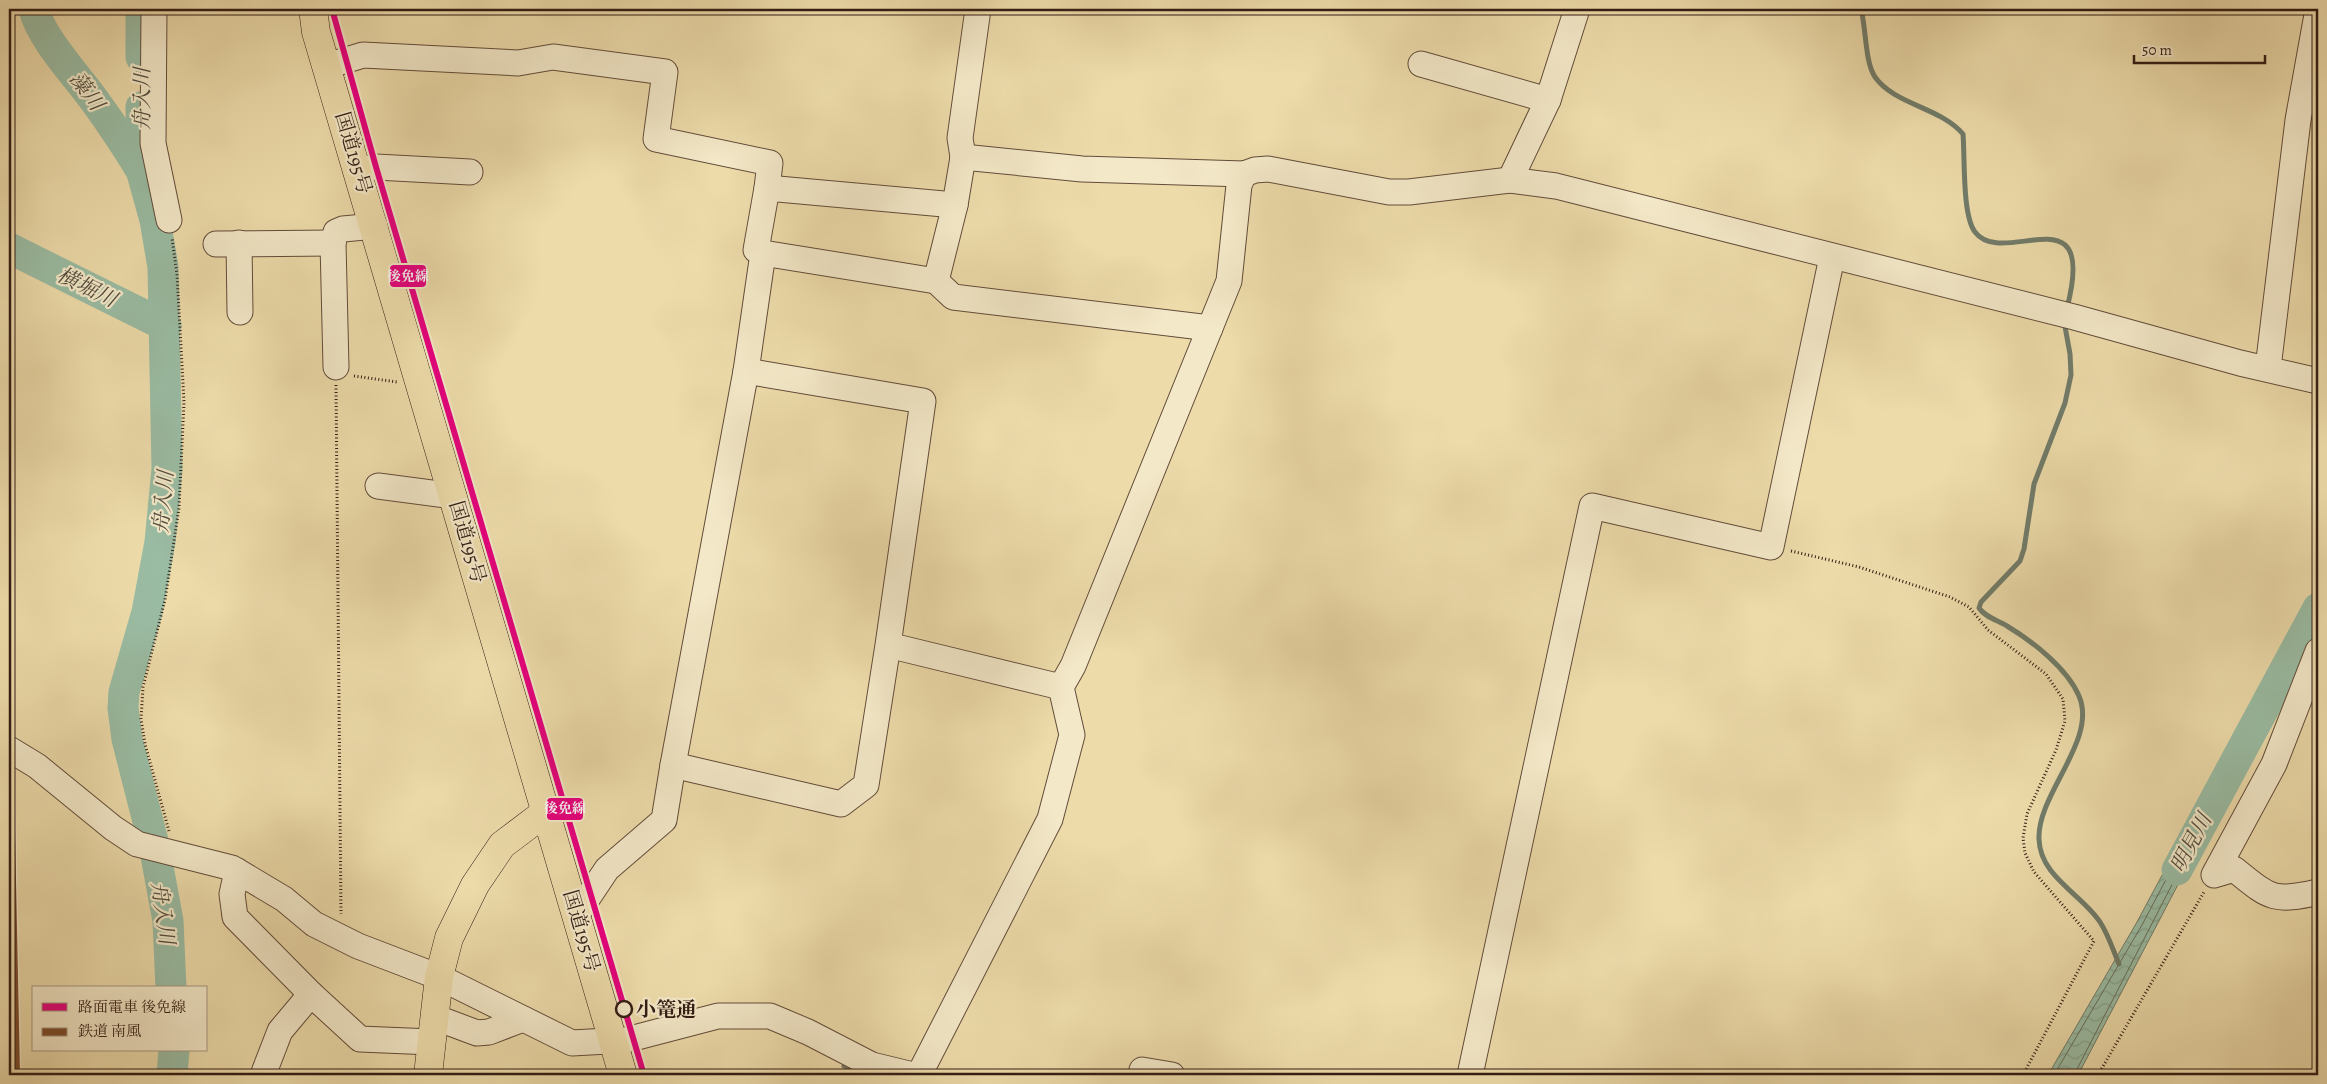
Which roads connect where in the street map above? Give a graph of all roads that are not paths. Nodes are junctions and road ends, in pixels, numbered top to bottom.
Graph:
1 (154, 9) edge
2 (313, 9) edge
3 (978, 9) edge
4 (1577, 9) edge
5 (2318, 9) edge
6 (1421, 64) dead end
7 (327, 66) junction
8 (1548, 100) junction
9 (963, 157) junction
10 (359, 170) junction
11 (470, 172) dead end
12 (1244, 174) junction
13 (1510, 180) junction
14 (767, 188) junction
15 (955, 205) junction
16 (169, 220) road end
17 (375, 226) junction
18 (333, 243) junction
19 (763, 253) junction
20 (1832, 257) junction
21 (936, 281) junction
22 (240, 312) dead end
23 (1210, 328) junction
24 (2268, 368) junction
25 (336, 370) road end
26 (746, 370) junction
27 (2318, 381) edge
28 (378, 486) dead end
29 (454, 496) junction
30 (888, 645) junction
31 (2318, 651) edge
32 (1061, 687) junction
33 (9, 749) edge
34 (673, 765) junction
35 (547, 811) junction
36 (237, 871) junction
37 (2318, 892) edge
38 (577, 914) junction
39 (439, 977) junction
40 (311, 994) junction
41 (523, 1019) junction
42 (433, 1029) junction
43 (614, 1042) junction
44 (263, 1075) edge
45 (428, 1075) edge
46 (624, 1075) edge
47 (913, 1075) edge
48 (919, 1075) edge
49 (1142, 1075) edge
50 (1172, 1075) edge
51 (1470, 1075) edge

1 - 16 street
2 - 7 main road, 国道195号
3 - 9 street
4 - 8 street
5 - 24 street
6 - 8 street
7 - 10 main road, 国道195号
7 - 14 street
8 - 13 street
9 - 12 street
9 - 15 street
10 - 11 street
10 - 17 main road, 国道195号
12 - 13 street
12 - 23 street
13 - 20 street
14 - 15 street
14 - 19 street
15 - 21 street
17 - 18 street
17 - 29 main road, 国道195号
18 - 22 street
18 - 25 street
19 - 21 street
19 - 26 street
20 - 24 street
20 - 51 street
21 - 23 street
23 - 32 street
24 - 27 street
26 - 30 street
26 - 34 street
28 - 29 street
29 - 35 main road, 国道195号
30 - 32 street
30 - 34 street
31 - 37 street
32 - 48 street
33 - 36 street
34 - 38 street
35 - 38 main road, 国道195号
35 - 39 main road
36 - 39 street
36 - 40 street
38 - 43 main road, 国道195号
39 - 41 street
39 - 42 main road
40 - 42 street
40 - 44 street
41 - 42 street
41 - 43 street
42 - 45 main road
43 - 46 main road, 国道195号
43 - 47 street
49 - 50 street

